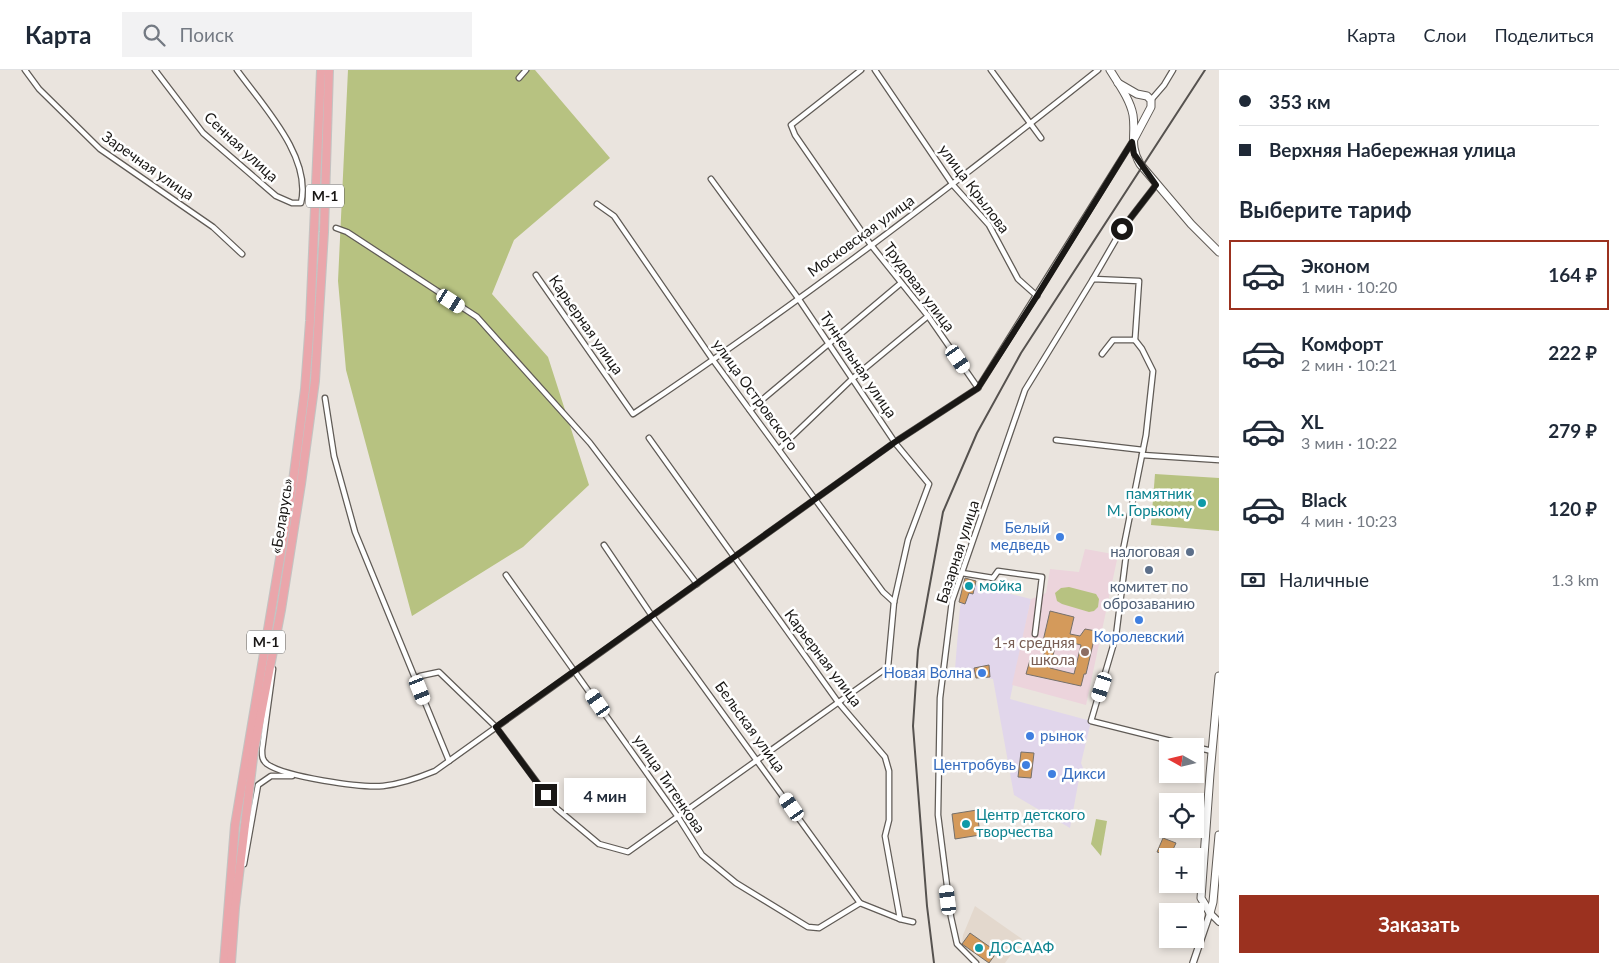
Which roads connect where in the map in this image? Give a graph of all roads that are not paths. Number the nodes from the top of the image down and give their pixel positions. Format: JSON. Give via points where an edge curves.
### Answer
{"nodes":[{"id":1,"x":26,"y":70,"type":"edge"},
{"id":2,"x":155,"y":70,"type":"edge"},
{"id":3,"x":237,"y":70,"type":"edge"},
{"id":4,"x":320,"y":70,"type":"edge"},
{"id":5,"x":329,"y":70,"type":"edge"},
{"id":6,"x":526,"y":70,"type":"edge"},
{"id":7,"x":861,"y":70,"type":"edge"},
{"id":8,"x":875,"y":70,"type":"edge"},
{"id":9,"x":991,"y":70,"type":"edge"},
{"id":10,"x":1098,"y":70,"type":"edge"},
{"id":11,"x":1110,"y":70,"type":"edge"},
{"id":12,"x":1173,"y":70,"type":"edge"},
{"id":13,"x":520,"y":78,"type":"dead end"},
{"id":14,"x":1117,"y":83,"type":"junction"},
{"id":15,"x":1137,"y":94,"type":"junction"},
{"id":16,"x":1151,"y":100,"type":"junction"},
{"id":17,"x":1129,"y":105,"type":"junction"},
{"id":18,"x":1133,"y":113,"type":"junction"},
{"id":19,"x":1148,"y":113,"type":"junction"},
{"id":20,"x":1030,"y":124,"type":"junction"},
{"id":21,"x":1042,"y":138,"type":"dead end"},
{"id":22,"x":1132,"y":142,"type":"junction"},
{"id":23,"x":711,"y":179,"type":"dead end"},
{"id":24,"x":953,"y":185,"type":"junction"},
{"id":25,"x":1156,"y":185,"type":"junction"},
{"id":26,"x":597,"y":204,"type":"dead end"},
{"id":27,"x":336,"y":228,"type":"dead end"},
{"id":28,"x":872,"y":245,"type":"junction"},
{"id":29,"x":1219,"y":252,"type":"edge"},
{"id":30,"x":242,"y":254,"type":"dead end"},
{"id":31,"x":536,"y":276,"type":"dead end"},
{"id":32,"x":1093,"y":278,"type":"junction"},
{"id":33,"x":902,"y":282,"type":"junction"},
{"id":34,"x":1037,"y":296,"type":"junction"},
{"id":35,"x":798,"y":298,"type":"junction"},
{"id":36,"x":928,"y":316,"type":"junction"},
{"id":37,"x":1135,"y":340,"type":"junction"},
{"id":38,"x":829,"y":344,"type":"junction"},
{"id":39,"x":1102,"y":354,"type":"dead end"},
{"id":40,"x":713,"y":360,"type":"junction"},
{"id":41,"x":852,"y":379,"type":"junction"},
{"id":42,"x":978,"y":388,"type":"junction"},
{"id":43,"x":324,"y":398,"type":"dead end"},
{"id":44,"x":750,"y":410,"type":"junction"},
{"id":45,"x":633,"y":414,"type":"joint"},
{"id":46,"x":649,"y":438,"type":"dead end"},
{"id":47,"x":1056,"y":440,"type":"dead end"},
{"id":48,"x":895,"y":442,"type":"junction"},
{"id":49,"x":778,"y":449,"type":"junction"},
{"id":50,"x":1142,"y":453,"type":"junction"},
{"id":51,"x":1219,"y":460,"type":"edge"},
{"id":52,"x":816,"y":500,"type":"junction"},
{"id":53,"x":604,"y":545,"type":"dead end"},
{"id":54,"x":734,"y":558,"type":"junction"},
{"id":55,"x":962,"y":573,"type":"junction"},
{"id":56,"x":506,"y":575,"type":"dead end"},
{"id":57,"x":697,"y":584,"type":"junction"},
{"id":58,"x":894,"y":602,"type":"junction"},
{"id":59,"x":280,"y":610,"type":"junction"},
{"id":60,"x":652,"y":616,"type":"junction"},
{"id":61,"x":1035,"y":634,"type":"dead end"},
{"id":62,"x":575,"y":671,"type":"junction"},
{"id":63,"x":420,"y":676,"type":"dead end"},
{"id":64,"x":1219,"y":676,"type":"edge"},
{"id":65,"x":838,"y":702,"type":"junction"},
{"id":66,"x":496,"y":727,"type":"junction"},
{"id":67,"x":1159,"y":738,"type":"edge"},
{"id":68,"x":1204,"y":749,"type":"edge"},
{"id":69,"x":1212,"y":751,"type":"junction"},
{"id":70,"x":758,"y":759,"type":"junction"},
{"id":71,"x":449,"y":761,"type":"junction"},
{"id":72,"x":303,"y":776,"type":"junction"},
{"id":73,"x":678,"y":816,"type":"junction"},
{"id":74,"x":1219,"y":835,"type":"edge"},
{"id":75,"x":860,"y":903,"type":"junction"},
{"id":76,"x":235,"y":908,"type":"junction"},
{"id":77,"x":1210,"y":914,"type":"junction"},
{"id":78,"x":900,"y":920,"type":"junction"},
{"id":79,"x":913,"y":922,"type":"dead end"},
{"id":80,"x":1219,"y":922,"type":"edge"},
{"id":81,"x":224,"y":963,"type":"edge"},
{"id":82,"x":231,"y":963,"type":"edge"},
{"id":83,"x":976,"y":963,"type":"edge"},
{"id":84,"x":1193,"y":963,"type":"edge"}],
"edges":[{"from":1,"to":30,"type":"street","name":"Заречная улица","via":[[40,90],[100,149],[214,227]]},
{"from":2,"to":3,"type":"street","name":"Сенная улица","via":[[203,133],[276,196],[292,203],[302,203],[301,172],[292,146]]},
{"from":4,"to":81,"type":"highway","name":"«Беларусь»","number":"М-1","via":[[305,390],[236,825]]},
{"from":5,"to":59,"type":"highway","name":"«Беларусь»","number":"М-1","via":[[315,381]]},
{"from":6,"to":13,"type":"street"},
{"from":7,"to":28,"type":"street","name":"Трудовая улица","via":[[791,125]]},
{"from":8,"to":24,"type":"street","name":"улица Крылова"},
{"from":9,"to":20,"type":"street"},
{"from":10,"to":20,"type":"street","name":"Московская улица"},
{"from":11,"to":14,"type":"main road"},
{"from":12,"to":16,"type":"street"},
{"from":14,"to":15,"type":"main road"},
{"from":14,"to":17,"type":"main road"},
{"from":15,"to":16,"type":"main road"},
{"from":15,"to":17,"type":"main road"},
{"from":16,"to":19,"type":"main road","via":[[1152,107]]},
{"from":17,"to":18,"type":"main road"},
{"from":18,"to":19,"type":"main road","via":[[1140,116]]},
{"from":18,"to":22,"type":"main road"},
{"from":19,"to":22,"type":"main road"},
{"from":20,"to":21,"type":"street"},
{"from":20,"to":24,"type":"street","name":"Московская улица"},
{"from":22,"to":25,"type":"main road","via":[[1134,154]]},
{"from":22,"to":34,"type":"street"},
{"from":23,"to":35,"type":"street","name":"Туннельная улица"},
{"from":24,"to":28,"type":"street","name":"Московская улица"},
{"from":24,"to":34,"type":"street","name":"улица Крылова","via":[[989,225],[1018,279]]},
{"from":25,"to":29,"type":"main road"},
{"from":25,"to":32,"type":"street","name":"Базарная улица","via":[[1122,229]]},
{"from":26,"to":40,"type":"street","name":"улица Островского","via":[[614,216]]},
{"from":27,"to":57,"type":"street","via":[[348,232],[477,318],[590,443]]},
{"from":28,"to":33,"type":"street","name":"Трудовая улица"},
{"from":28,"to":35,"type":"street","name":"Московская улица"},
{"from":31,"to":45,"type":"street","name":"Карьерная улица"},
{"from":32,"to":37,"type":"street","via":[[1139,281]]},
{"from":32,"to":55,"type":"street","name":"Базарная улица","via":[[1025,390]]},
{"from":33,"to":36,"type":"street","name":"Трудовая улица"},
{"from":33,"to":38,"type":"street"},
{"from":34,"to":42,"type":"street"},
{"from":35,"to":38,"type":"street","name":"Туннельная улица"},
{"from":35,"to":40,"type":"street","name":"Московская улица"},
{"from":36,"to":41,"type":"street"},
{"from":36,"to":42,"type":"street","name":"Трудовая улица"},
{"from":37,"to":39,"type":"street","via":[[1113,340]]},
{"from":37,"to":50,"type":"street","via":[[1153,371]]},
{"from":38,"to":41,"type":"street","name":"Туннельная улица"},
{"from":38,"to":44,"type":"street"},
{"from":40,"to":44,"type":"street","name":"улица Островского"},
{"from":40,"to":45,"type":"street","name":"Московская улица"},
{"from":41,"to":48,"type":"street","name":"Туннельная улица"},
{"from":41,"to":49,"type":"street"},
{"from":42,"to":48,"type":"street"},
{"from":43,"to":71,"type":"street","via":[[334,456],[356,532]]},
{"from":44,"to":49,"type":"street","name":"улица Островского"},
{"from":46,"to":54,"type":"street","name":"Карьерная улица"},
{"from":47,"to":50,"type":"street"},
{"from":48,"to":52,"type":"street"},
{"from":48,"to":58,"type":"street","name":"Туннельная улица","via":[[929,484],[908,540]]},
{"from":49,"to":52,"type":"street","name":"улица Островского"},
{"from":50,"to":51,"type":"street"},
{"from":50,"to":67,"type":"street","via":[[1123,550],[1126,556],[1116,636],[1091,721]]},
{"from":52,"to":54,"type":"street"},
{"from":52,"to":58,"type":"street","name":"улица Островского"},
{"from":53,"to":60,"type":"street","name":"Бельская улица"},
{"from":54,"to":57,"type":"street"},
{"from":54,"to":65,"type":"street","name":"Карьерная улица"},
{"from":55,"to":61,"type":"street","via":[[993,578],[998,571],[1042,577]]},
{"from":55,"to":83,"type":"street","name":"Базарная улица","via":[[952,601],[940,698],[938,815],[950,917],[957,944]]},
{"from":56,"to":62,"type":"street","name":"улица Титенкова"},
{"from":57,"to":60,"type":"street"},
{"from":58,"to":65,"type":"street","name":"Туннельная улица","via":[[888,666]]},
{"from":59,"to":72,"type":"street","via":[[262,755],[271,767]]},
{"from":59,"to":76,"type":"highway","name":"«Беларусь»","number":"М-1","via":[[254,750]]},
{"from":60,"to":62,"type":"street"},
{"from":60,"to":70,"type":"street","name":"Бельская улица"},
{"from":62,"to":66,"type":"street"},
{"from":62,"to":73,"type":"street","name":"улица Титенкова"},
{"from":63,"to":66,"type":"street","via":[[439,672]]},
{"from":64,"to":69,"type":"main road"},
{"from":65,"to":70,"type":"street"},
{"from":65,"to":78,"type":"street","name":"Карьерная улица","via":[[885,758],[889,771],[889,820],[885,836]]},
{"from":66,"to":71,"type":"street"},
{"from":66,"to":73,"type":"street","via":[[556,808],[599,844],[628,852]]},
{"from":68,"to":69,"type":"street"},
{"from":69,"to":77,"type":"main road","via":[[1201,898]]},
{"from":70,"to":73,"type":"street"},
{"from":70,"to":75,"type":"street","name":"Бельская улица"},
{"from":71,"to":72,"type":"street","via":[[418,778],[381,786]]},
{"from":72,"to":76,"type":"street","via":[[271,776],[258,785]]},
{"from":73,"to":75,"type":"street","name":"улица Титенкова","via":[[702,855],[736,882],[808,927],[819,928]]},
{"from":74,"to":77,"type":"main road"},
{"from":75,"to":78,"type":"street"},
{"from":76,"to":82,"type":"highway","name":"«Беларусь»","number":"М-1"},
{"from":77,"to":80,"type":"street"},
{"from":77,"to":84,"type":"street"},
{"from":78,"to":79,"type":"street"}]}
